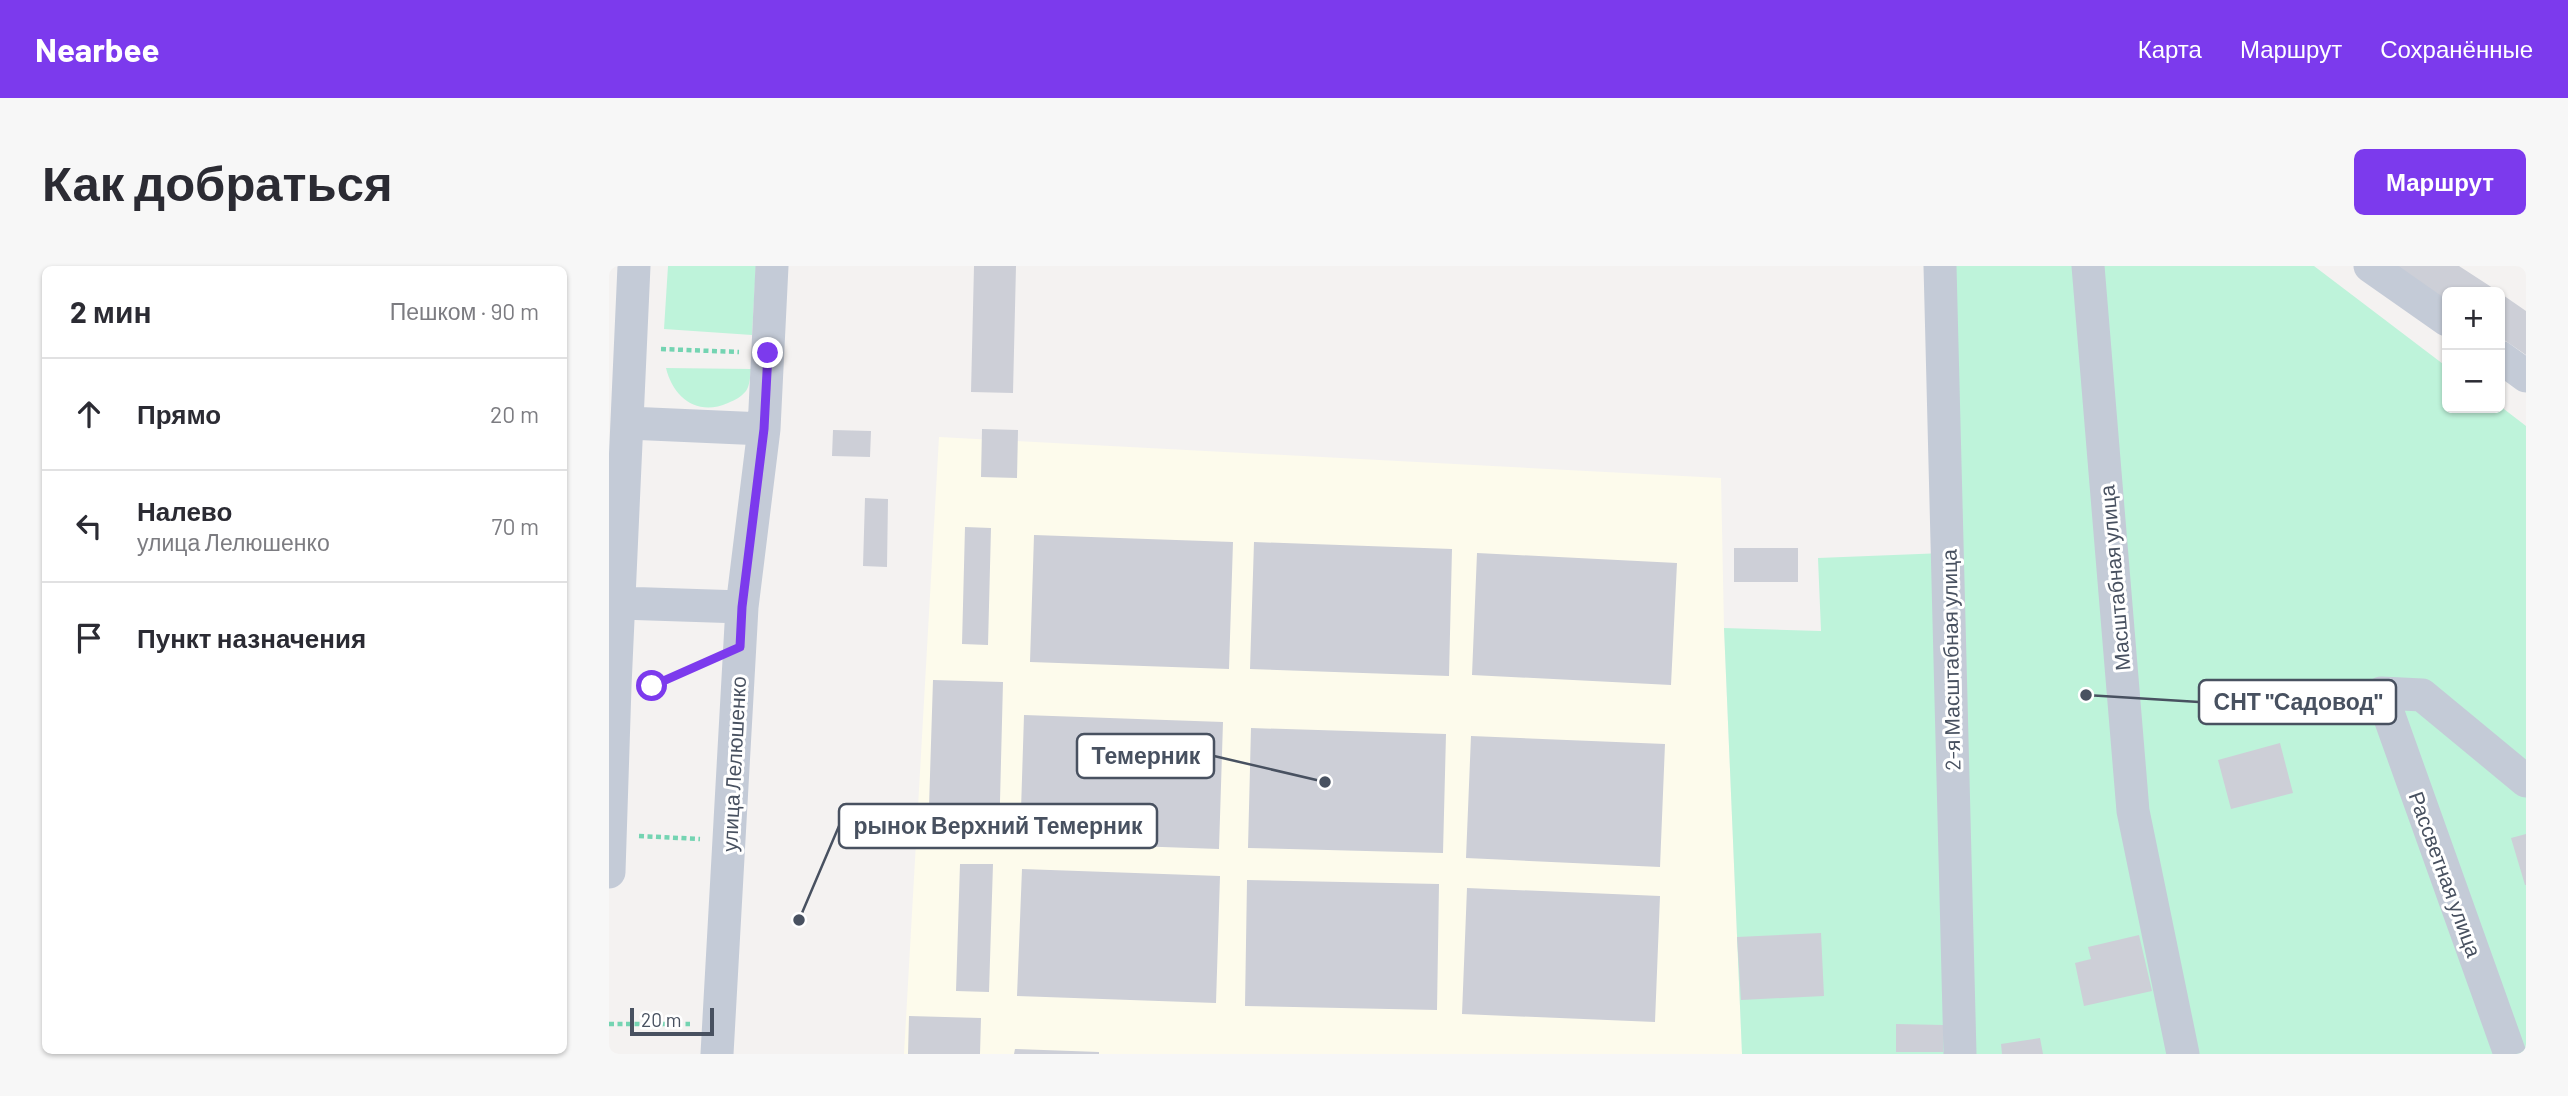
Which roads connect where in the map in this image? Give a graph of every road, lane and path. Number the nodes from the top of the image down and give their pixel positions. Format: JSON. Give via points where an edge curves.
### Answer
{"nodes":[{"id":1,"x":634,"y":266,"type":"edge"},
{"id":2,"x":772,"y":266,"type":"edge"},
{"id":3,"x":1940,"y":266,"type":"edge"},
{"id":4,"x":2088,"y":266,"type":"edge"},
{"id":5,"x":2370,"y":266,"type":"edge"},
{"id":6,"x":2442,"y":316,"type":"edge"},
{"id":7,"x":631,"y":348,"type":"junction"},
{"id":8,"x":768,"y":353,"type":"junction"},
{"id":9,"x":2505,"y":361,"type":"edge"},
{"id":10,"x":2526,"y":376,"type":"edge"},
{"id":11,"x":628,"y":423,"type":"junction"},
{"id":12,"x":764,"y":429,"type":"junction"},
{"id":13,"x":620,"y":603,"type":"junction"},
{"id":14,"x":742,"y":607,"type":"junction"},
{"id":15,"x":740,"y":647,"type":"junction"},
{"id":16,"x":615,"y":686,"type":"junction"},
{"id":17,"x":2526,"y":781,"type":"edge"},
{"id":18,"x":610,"y":835,"type":"edge"},
{"id":19,"x":729,"y":841,"type":"junction"},
{"id":20,"x":609,"y":872,"type":"edge"},
{"id":21,"x":609,"y":1024,"type":"edge"},
{"id":22,"x":718,"y":1039,"type":"edge"},
{"id":23,"x":1959,"y":1054,"type":"edge"},
{"id":24,"x":2183,"y":1054,"type":"edge"},
{"id":25,"x":2511,"y":1054,"type":"edge"}],
"edges":[{"from":1,"to":7,"type":"street"},
{"from":2,"to":8,"type":"street","name":"улица Лелюшенко"},
{"from":3,"to":23,"type":"street","name":"2-я Масштабная улица"},
{"from":4,"to":24,"type":"street","name":"Масштабная улица","via":[[2133,811]]},
{"from":5,"to":6,"type":"street"},
{"from":7,"to":8,"type":"path"},
{"from":7,"to":11,"type":"street"},
{"from":8,"to":12,"type":"street","name":"улица Лелюшенко"},
{"from":9,"to":10,"type":"street"},
{"from":11,"to":12,"type":"street"},
{"from":11,"to":13,"type":"street"},
{"from":12,"to":14,"type":"street","name":"улица Лелюшенко"},
{"from":13,"to":14,"type":"street"},
{"from":13,"to":16,"type":"street"},
{"from":14,"to":15,"type":"street","name":"улица Лелюшенко"},
{"from":15,"to":16,"type":"path","via":[[652,686]]},
{"from":15,"to":19,"type":"street","name":"улица Лелюшенко"},
{"from":16,"to":18,"type":"street"},
{"from":17,"to":25,"type":"street","name":"Рассветная улица","via":[[2422,695],[2381,693]]},
{"from":18,"to":19,"type":"path"},
{"from":18,"to":20,"type":"street"},
{"from":19,"to":22,"type":"street","name":"улица Лелюшенко"},
{"from":21,"to":22,"type":"path"}]}
